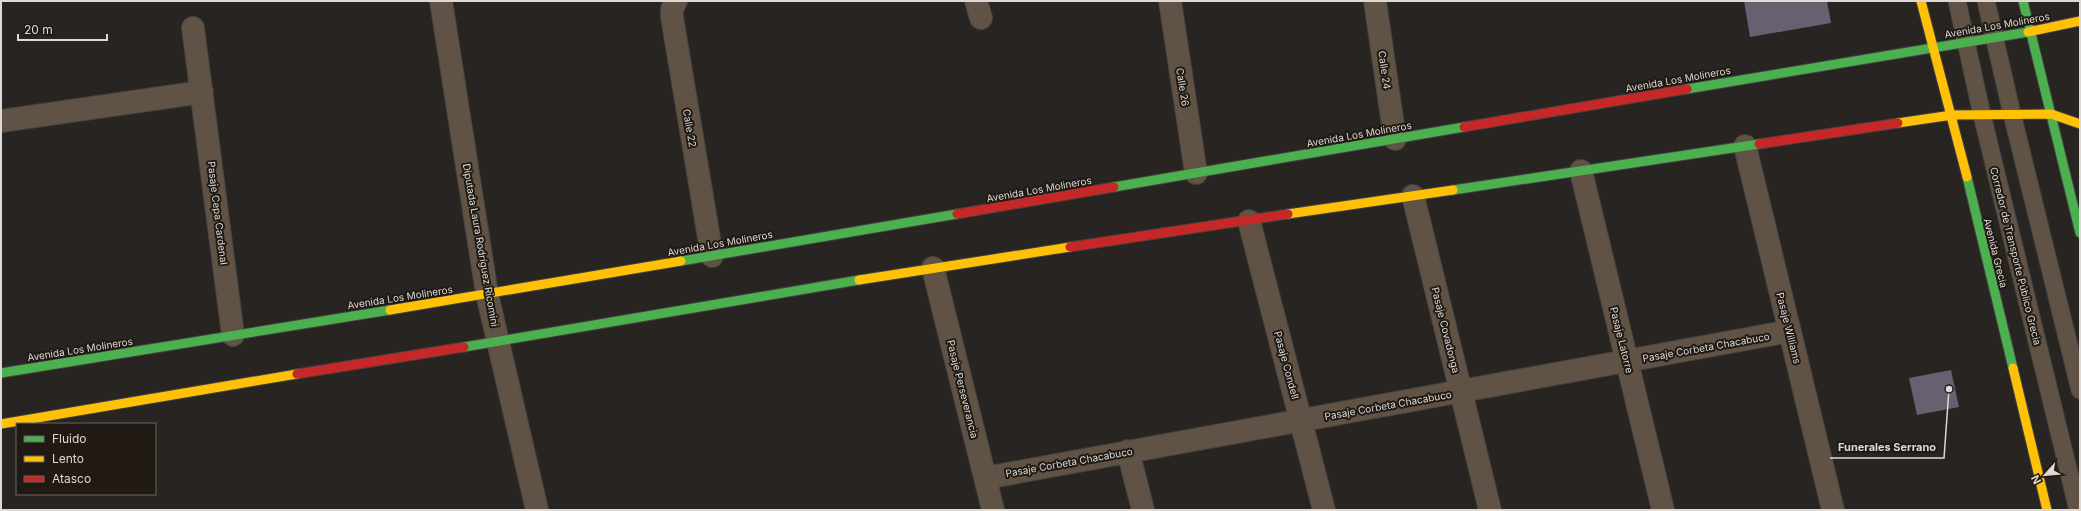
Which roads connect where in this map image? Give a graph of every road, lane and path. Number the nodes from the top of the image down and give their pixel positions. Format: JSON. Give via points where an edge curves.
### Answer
{"nodes":[{"id":1,"x":441,"y":1,"type":"edge"},
{"id":2,"x":676,"y":1,"type":"edge"},
{"id":3,"x":1170,"y":1,"type":"edge"},
{"id":4,"x":1375,"y":1,"type":"edge"},
{"id":5,"x":1921,"y":1,"type":"edge"},
{"id":6,"x":1957,"y":1,"type":"edge"},
{"id":7,"x":1986,"y":1,"type":"edge"},
{"id":8,"x":2023,"y":1,"type":"edge"},
{"id":9,"x":2080,"y":21,"type":"edge"},
{"id":10,"x":194,"y":28,"type":"dead end"},
{"id":11,"x":2030,"y":32,"type":"junction"},
{"id":12,"x":1995,"y":37,"type":"junction"},
{"id":13,"x":1967,"y":42,"type":"junction"},
{"id":14,"x":1933,"y":47,"type":"junction"},
{"id":15,"x":202,"y":92,"type":"junction"},
{"id":16,"x":2012,"y":114,"type":"junction"},
{"id":17,"x":2051,"y":114,"type":"junction"},
{"id":18,"x":1952,"y":115,"type":"junction"},
{"id":19,"x":1982,"y":115,"type":"junction"},
{"id":20,"x":1,"y":120,"type":"edge"},
{"id":21,"x":2080,"y":124,"type":"edge"},
{"id":22,"x":1395,"y":139,"type":"junction"},
{"id":23,"x":1745,"y":146,"type":"junction"},
{"id":24,"x":1581,"y":171,"type":"junction"},
{"id":25,"x":1196,"y":173,"type":"junction"},
{"id":26,"x":1413,"y":196,"type":"junction"},
{"id":27,"x":1249,"y":221,"type":"junction"},
{"id":28,"x":2080,"y":233,"type":"edge"},
{"id":29,"x":712,"y":256,"type":"junction"},
{"id":30,"x":933,"y":268,"type":"junction"},
{"id":31,"x":487,"y":294,"type":"junction"},
{"id":32,"x":1790,"y":331,"type":"junction"},
{"id":33,"x":233,"y":335,"type":"junction"},
{"id":34,"x":498,"y":341,"type":"junction"},
{"id":35,"x":1627,"y":361,"type":"junction"},
{"id":36,"x":1,"y":373,"type":"edge"},
{"id":37,"x":2080,"y":390,"type":"edge"},
{"id":38,"x":1461,"y":392,"type":"junction"},
{"id":39,"x":1301,"y":420,"type":"junction"},
{"id":40,"x":1,"y":424,"type":"edge"},
{"id":41,"x":1128,"y":451,"type":"junction"},
{"id":42,"x":985,"y":478,"type":"junction"},
{"id":43,"x":537,"y":510,"type":"edge"},
{"id":44,"x":993,"y":510,"type":"edge"},
{"id":45,"x":1143,"y":510,"type":"edge"},
{"id":46,"x":1324,"y":510,"type":"edge"},
{"id":47,"x":1490,"y":510,"type":"edge"},
{"id":48,"x":1663,"y":510,"type":"edge"},
{"id":49,"x":1833,"y":510,"type":"edge"},
{"id":50,"x":2047,"y":510,"type":"edge"},
{"id":51,"x":2078,"y":510,"type":"edge"}],
"edges":[{"from":1,"to":31,"type":"street","name":"Diputada Laura Rodríguez Ricomini"},
{"from":2,"to":29,"type":"street","name":"Calle 22","via":[[672,8],[672,17]]},
{"from":3,"to":25,"type":"street","name":"Calle 26"},
{"from":4,"to":22,"type":"street","name":"Calle 24"},
{"from":5,"to":14,"type":"street","name":"Avenida Grecia"},
{"from":6,"to":13,"type":"lane","name":"Corredor de Transporte Público Grecia"},
{"from":7,"to":12,"type":"lane"},
{"from":8,"to":11,"type":"street"},
{"from":9,"to":11,"type":"street","name":"Avenida Los Molineros"},
{"from":10,"to":15,"type":"street","name":"Pasaje Cepa Cardenal"},
{"from":11,"to":12,"type":"street","name":"Avenida Los Molineros"},
{"from":11,"to":17,"type":"street"},
{"from":12,"to":13,"type":"street","name":"Avenida Los Molineros"},
{"from":12,"to":16,"type":"lane"},
{"from":13,"to":14,"type":"street","name":"Avenida Los Molineros"},
{"from":13,"to":19,"type":"lane","name":"Corredor de Transporte Público Grecia"},
{"from":14,"to":18,"type":"street","name":"Avenida Grecia"},
{"from":14,"to":22,"type":"street","name":"Avenida Los Molineros"},
{"from":15,"to":20,"type":"street"},
{"from":15,"to":33,"type":"street","name":"Pasaje Cepa Cardenal"},
{"from":16,"to":17,"type":"street"},
{"from":16,"to":19,"type":"street"},
{"from":16,"to":37,"type":"lane"},
{"from":17,"to":21,"type":"street"},
{"from":17,"to":28,"type":"street"},
{"from":18,"to":19,"type":"street"},
{"from":18,"to":23,"type":"street"},
{"from":18,"to":50,"type":"street","name":"Avenida Grecia"},
{"from":19,"to":51,"type":"lane","name":"Corredor de Transporte Público Grecia"},
{"from":22,"to":25,"type":"street","name":"Avenida Los Molineros"},
{"from":23,"to":24,"type":"street"},
{"from":23,"to":32,"type":"street","name":"Pasaje Williams"},
{"from":24,"to":26,"type":"street"},
{"from":24,"to":35,"type":"street","name":"Pasaje Latorre"},
{"from":25,"to":29,"type":"street","name":"Avenida Los Molineros"},
{"from":26,"to":27,"type":"street"},
{"from":26,"to":38,"type":"street","name":"Pasaje Covadonga"},
{"from":27,"to":30,"type":"street"},
{"from":27,"to":39,"type":"street","name":"Pasaje Condell"},
{"from":29,"to":31,"type":"street","name":"Avenida Los Molineros"},
{"from":30,"to":34,"type":"street"},
{"from":30,"to":42,"type":"street","name":"Pasaje Perseverancia"},
{"from":31,"to":33,"type":"street","name":"Avenida Los Molineros"},
{"from":31,"to":34,"type":"street","name":"Diputada Laura Rodríguez Ricomini"},
{"from":32,"to":35,"type":"street","name":"Pasaje Corbeta Chacabuco"},
{"from":32,"to":49,"type":"street","name":"Pasaje Williams"},
{"from":33,"to":36,"type":"street","name":"Avenida Los Molineros"},
{"from":34,"to":40,"type":"street"},
{"from":34,"to":43,"type":"street","name":"Diputada Laura Rodríguez Ricomini"},
{"from":35,"to":38,"type":"street","name":"Pasaje Corbeta Chacabuco"},
{"from":35,"to":48,"type":"street","name":"Pasaje Latorre"},
{"from":38,"to":39,"type":"street","name":"Pasaje Corbeta Chacabuco"},
{"from":38,"to":47,"type":"street","name":"Pasaje Covadonga"},
{"from":39,"to":41,"type":"street","name":"Pasaje Corbeta Chacabuco"},
{"from":39,"to":46,"type":"street","name":"Pasaje Condell"},
{"from":41,"to":42,"type":"street","name":"Pasaje Corbeta Chacabuco"},
{"from":41,"to":45,"type":"street"},
{"from":42,"to":44,"type":"street","name":"Pasaje Perseverancia"}]}
